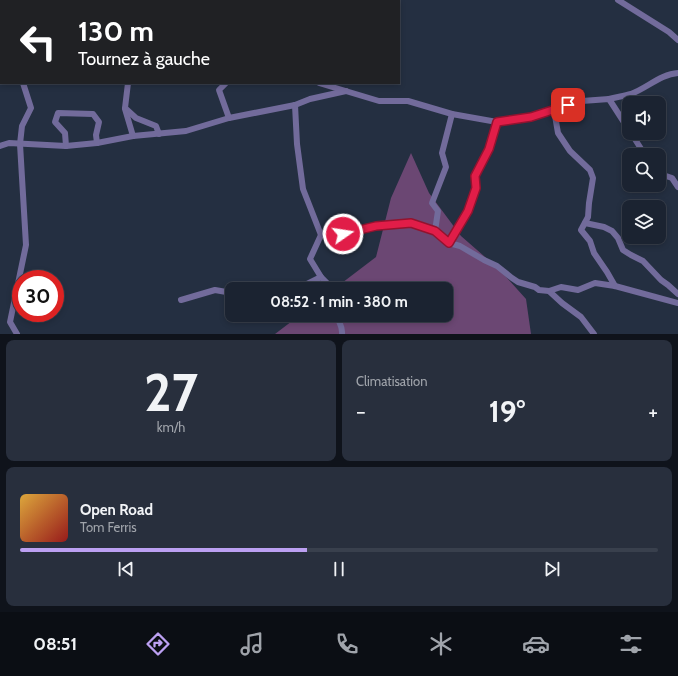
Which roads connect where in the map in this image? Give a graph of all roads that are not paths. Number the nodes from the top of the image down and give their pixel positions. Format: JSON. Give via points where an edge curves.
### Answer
{"nodes":[{"id":1,"x":618,"y":0,"type":"edge"},
{"id":2,"x":678,"y":40,"type":"edge"},
{"id":3,"x":678,"y":73,"type":"edge"},
{"id":4,"x":23,"y":84,"type":"edge"},
{"id":5,"x":128,"y":84,"type":"edge"},
{"id":6,"x":225,"y":84,"type":"edge"},
{"id":7,"x":322,"y":84,"type":"edge"},
{"id":8,"x":346,"y":91,"type":"junction"},
{"id":9,"x":610,"y":99,"type":"junction"},
{"id":10,"x":294,"y":105,"type":"junction"},
{"id":11,"x":125,"y":108,"type":"junction"},
{"id":12,"x":554,"y":110,"type":"junction"},
{"id":13,"x":452,"y":114,"type":"junction"},
{"id":14,"x":229,"y":118,"type":"junction"},
{"id":15,"x":622,"y":119,"type":"edge"},
{"id":16,"x":497,"y":122,"type":"junction"},
{"id":17,"x":159,"y":134,"type":"junction"},
{"id":18,"x":133,"y":136,"type":"junction"},
{"id":19,"x":97,"y":143,"type":"junction"},
{"id":20,"x":20,"y":144,"type":"junction"},
{"id":21,"x":0,"y":146,"type":"edge"},
{"id":22,"x":66,"y":146,"type":"junction"},
{"id":23,"x":666,"y":176,"type":"edge"},
{"id":24,"x":678,"y":187,"type":"edge"},
{"id":25,"x":585,"y":223,"type":"junction"},
{"id":26,"x":435,"y":231,"type":"junction"},
{"id":27,"x":321,"y":235,"type":"junction"},
{"id":28,"x":449,"y":243,"type":"junction"},
{"id":29,"x":321,"y":278,"type":"junction"},
{"id":30,"x":312,"y":282,"type":"edge"},
{"id":31,"x":326,"y":282,"type":"edge"},
{"id":32,"x":615,"y":286,"type":"junction"},
{"id":33,"x":550,"y":291,"type":"junction"},
{"id":34,"x":225,"y":292,"type":"edge"},
{"id":35,"x":678,"y":294,"type":"edge"},
{"id":36,"x":181,"y":300,"type":"dead end"},
{"id":37,"x":678,"y":303,"type":"edge"},
{"id":38,"x":339,"y":322,"type":"edge"},
{"id":39,"x":17,"y":334,"type":"edge"},
{"id":40,"x":342,"y":334,"type":"edge"},
{"id":41,"x":594,"y":334,"type":"edge"}],
"edges":[{"from":1,"to":2,"type":"street"},
{"from":3,"to":9,"type":"street","via":[[661,77],[631,94]]},
{"from":4,"to":20,"type":"street","via":[[31,108],[22,126]]},
{"from":5,"to":11,"type":"street"},
{"from":6,"to":14,"type":"street","via":[[219,90]]},
{"from":7,"to":8,"type":"street"},
{"from":8,"to":10,"type":"street","via":[[310,98]]},
{"from":8,"to":13,"type":"street","via":[[379,101],[408,101]]},
{"from":9,"to":12,"type":"street","via":[[582,101]]},
{"from":9,"to":15,"type":"street"},
{"from":10,"to":14,"type":"street"},
{"from":10,"to":27,"type":"street","via":[[303,189]]},
{"from":11,"to":17,"type":"street","via":[[136,118],[156,126]]},
{"from":11,"to":18,"type":"street"},
{"from":12,"to":16,"type":"street","via":[[531,117]]},
{"from":12,"to":25,"type":"street","via":[[558,133],[570,151],[590,170],[593,178]]},
{"from":13,"to":16,"type":"street"},
{"from":13,"to":26,"type":"street","via":[[442,153],[446,167],[432,203],[438,211]]},
{"from":14,"to":17,"type":"street","via":[[186,131]]},
{"from":16,"to":28,"type":"street","via":[[489,149],[475,176],[476,188],[468,211]]},
{"from":17,"to":18,"type":"street"},
{"from":18,"to":19,"type":"street"},
{"from":19,"to":22,"type":"street"},
{"from":19,"to":22,"type":"street","via":[[99,122],[92,114],[58,113],[55,122],[66,133]]},
{"from":20,"to":21,"type":"street","via":[[9,143]]},
{"from":20,"to":22,"type":"street"},
{"from":20,"to":39,"type":"street","via":[[26,245],[10,322]]},
{"from":23,"to":24,"type":"street","via":[[672,178]]},
{"from":25,"to":32,"type":"street","via":[[581,230]]},
{"from":25,"to":35,"type":"street","via":[[604,227],[612,232],[623,250],[643,261]]},
{"from":26,"to":27,"type":"street","via":[[411,223]]},
{"from":26,"to":28,"type":"street"},
{"from":27,"to":29,"type":"street","via":[[310,259]]},
{"from":28,"to":33,"type":"street","via":[[460,246],[496,266],[518,282],[539,290]]},
{"from":29,"to":30,"type":"street"},
{"from":29,"to":31,"type":"street"},
{"from":32,"to":33,"type":"street","via":[[595,283],[578,290],[561,287]]},
{"from":32,"to":37,"type":"street"},
{"from":33,"to":41,"type":"street","via":[[581,317]]},
{"from":34,"to":36,"type":"street","via":[[215,290]]},
{"from":38,"to":40,"type":"street","via":[[343,328]]}]}
